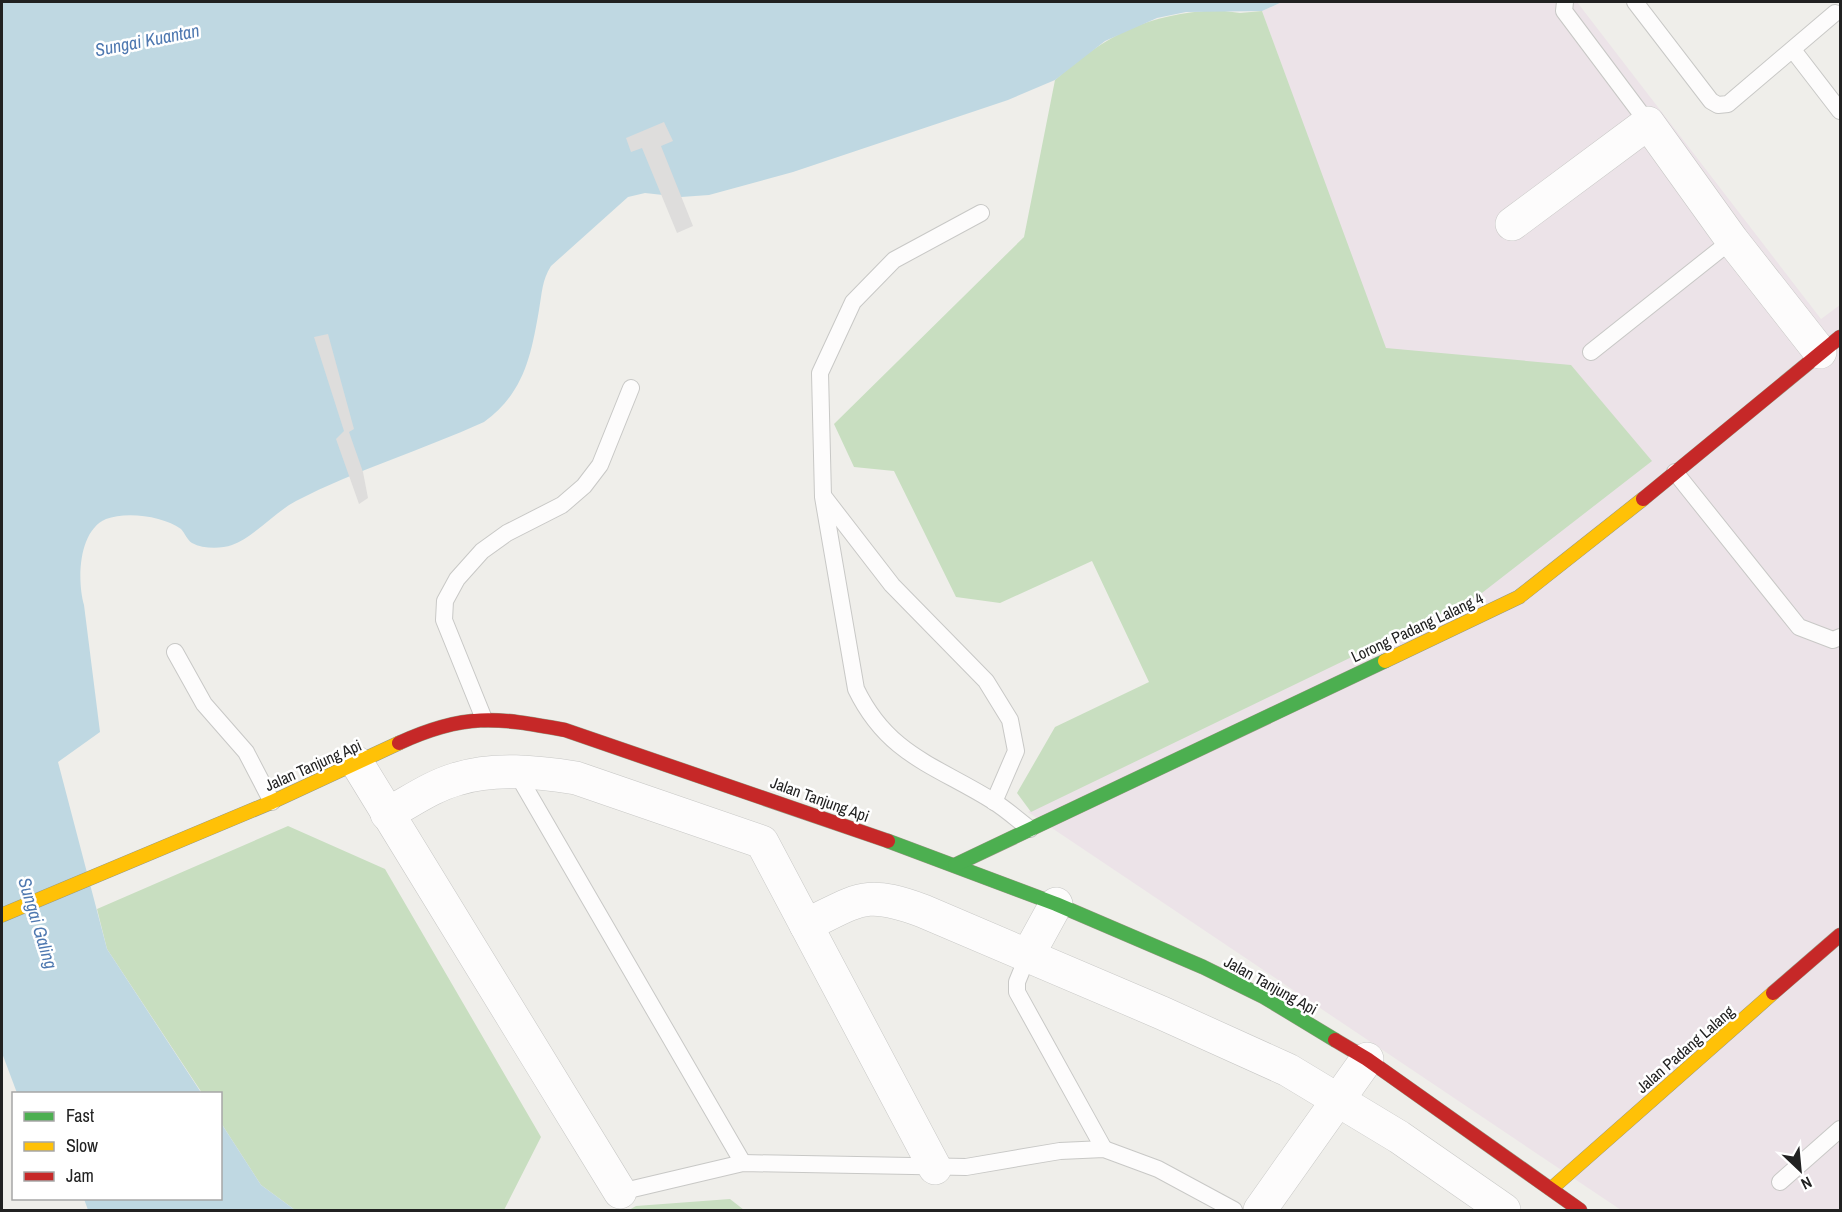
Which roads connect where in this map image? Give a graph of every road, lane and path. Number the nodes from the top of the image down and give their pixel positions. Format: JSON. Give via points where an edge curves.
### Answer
{"nodes":[{"id":1,"x":1565,"y":2,"type":"edge"},
{"id":2,"x":1635,"y":2,"type":"edge"},
{"id":3,"x":1835,"y":14,"type":"dead end"},
{"id":4,"x":1793,"y":50,"type":"junction"},
{"id":5,"x":1840,"y":111,"type":"edge"},
{"id":6,"x":1648,"y":123,"type":"junction"},
{"id":7,"x":981,"y":213,"type":"dead end"},
{"id":8,"x":1512,"y":224,"type":"dead end"},
{"id":9,"x":1732,"y":240,"type":"junction"},
{"id":10,"x":1830,"y":345,"type":"edge"},
{"id":11,"x":1591,"y":352,"type":"dead end"},
{"id":12,"x":631,"y":388,"type":"dead end"},
{"id":13,"x":1675,"y":472,"type":"junction"},
{"id":14,"x":823,"y":497,"type":"junction"},
{"id":15,"x":1840,"y":637,"type":"edge"},
{"id":16,"x":175,"y":652,"type":"dead end"},
{"id":17,"x":484,"y":719,"type":"junction"},
{"id":18,"x":357,"y":763,"type":"junction"},
{"id":19,"x":516,"y":772,"type":"junction"},
{"id":20,"x":272,"y":802,"type":"junction"},
{"id":21,"x":994,"y":802,"type":"junction"},
{"id":22,"x":387,"y":814,"type":"junction"},
{"id":23,"x":1030,"y":829,"type":"junction"},
{"id":24,"x":955,"y":865,"type":"junction"},
{"id":25,"x":1056,"y":904,"type":"junction"},
{"id":26,"x":2,"y":915,"type":"edge"},
{"id":27,"x":806,"y":925,"type":"junction"},
{"id":28,"x":1838,"y":943,"type":"edge"},
{"id":29,"x":1028,"y":955,"type":"junction"},
{"id":30,"x":1367,"y":1059,"type":"junction"},
{"id":31,"x":1340,"y":1099,"type":"junction"},
{"id":32,"x":1840,"y":1129,"type":"edge"},
{"id":33,"x":1104,"y":1149,"type":"junction"},
{"id":34,"x":743,"y":1163,"type":"junction"},
{"id":35,"x":935,"y":1168,"type":"junction"},
{"id":36,"x":1780,"y":1182,"type":"dead end"},
{"id":37,"x":1551,"y":1189,"type":"junction"},
{"id":38,"x":620,"y":1192,"type":"joint"},
{"id":39,"x":1234,"y":1210,"type":"edge"},
{"id":40,"x":1260,"y":1210,"type":"edge"},
{"id":41,"x":1503,"y":1210,"type":"edge"},
{"id":42,"x":1580,"y":1210,"type":"edge"}],
"edges":[{"from":1,"to":6,"type":"lane","via":[[1564,11]]},
{"from":2,"to":4,"type":"lane","via":[[1718,105],[1728,104]]},
{"from":3,"to":4,"type":"lane"},
{"from":4,"to":5,"type":"lane"},
{"from":6,"to":8,"type":"street"},
{"from":6,"to":9,"type":"street"},
{"from":7,"to":14,"type":"lane","via":[[894,260],[853,302],[820,373]]},
{"from":9,"to":10,"type":"street"},
{"from":9,"to":11,"type":"lane"},
{"from":10,"to":13,"type":"street","name":"Lorong Padang Lalang 4"},
{"from":12,"to":17,"type":"lane","via":[[600,465],[584,486],[562,505],[482,550],[444,601],[444,620]]},
{"from":13,"to":15,"type":"lane","via":[[1799,627],[1833,640]]},
{"from":13,"to":23,"type":"street","name":"Lorong Padang Lalang 4","via":[[1519,597]]},
{"from":14,"to":21,"type":"lane","via":[[856,689],[868,715],[916,758]]},
{"from":14,"to":21,"type":"lane","via":[[892,585],[986,681],[1010,720],[1016,751]]},
{"from":16,"to":20,"type":"lane","via":[[204,704],[246,752]]},
{"from":17,"to":18,"type":"street","name":"Jalan Tanjung Api","via":[[451,722]]},
{"from":17,"to":24,"type":"street","name":"Jalan Tanjung Api","via":[[565,730]]},
{"from":18,"to":20,"type":"street","name":"Jalan Tanjung Api"},
{"from":18,"to":22,"type":"street"},
{"from":19,"to":22,"type":"street","via":[[459,778]]},
{"from":19,"to":27,"type":"street","via":[[576,778],[762,842]]},
{"from":19,"to":34,"type":"lane"},
{"from":20,"to":26,"type":"street","name":"Jalan Tanjung Api"},
{"from":21,"to":23,"type":"lane"},
{"from":22,"to":38,"type":"street"},
{"from":23,"to":24,"type":"street","name":"Lorong Padang Lalang 4"},
{"from":24,"to":25,"type":"street","name":"Jalan Tanjung Api"},
{"from":25,"to":29,"type":"street"},
{"from":25,"to":30,"type":"street","name":"Jalan Tanjung Api","via":[[1224,977]]},
{"from":27,"to":29,"type":"street","via":[[856,901],[890,898]]},
{"from":27,"to":35,"type":"street"},
{"from":28,"to":37,"type":"street","name":"Jalan Padang Lalang"},
{"from":29,"to":31,"type":"street","via":[[1288,1070]]},
{"from":29,"to":33,"type":"lane","via":[[1017,992]]},
{"from":30,"to":31,"type":"street"},
{"from":30,"to":37,"type":"street","name":"Jalan Tanjung Api"},
{"from":31,"to":40,"type":"street"},
{"from":31,"to":41,"type":"street"},
{"from":32,"to":36,"type":"lane"},
{"from":33,"to":35,"type":"lane"},
{"from":33,"to":39,"type":"lane","via":[[1158,1169]]},
{"from":34,"to":35,"type":"lane"},
{"from":34,"to":38,"type":"lane"},
{"from":37,"to":42,"type":"street","name":"Jalan Tanjung Api"}]}
